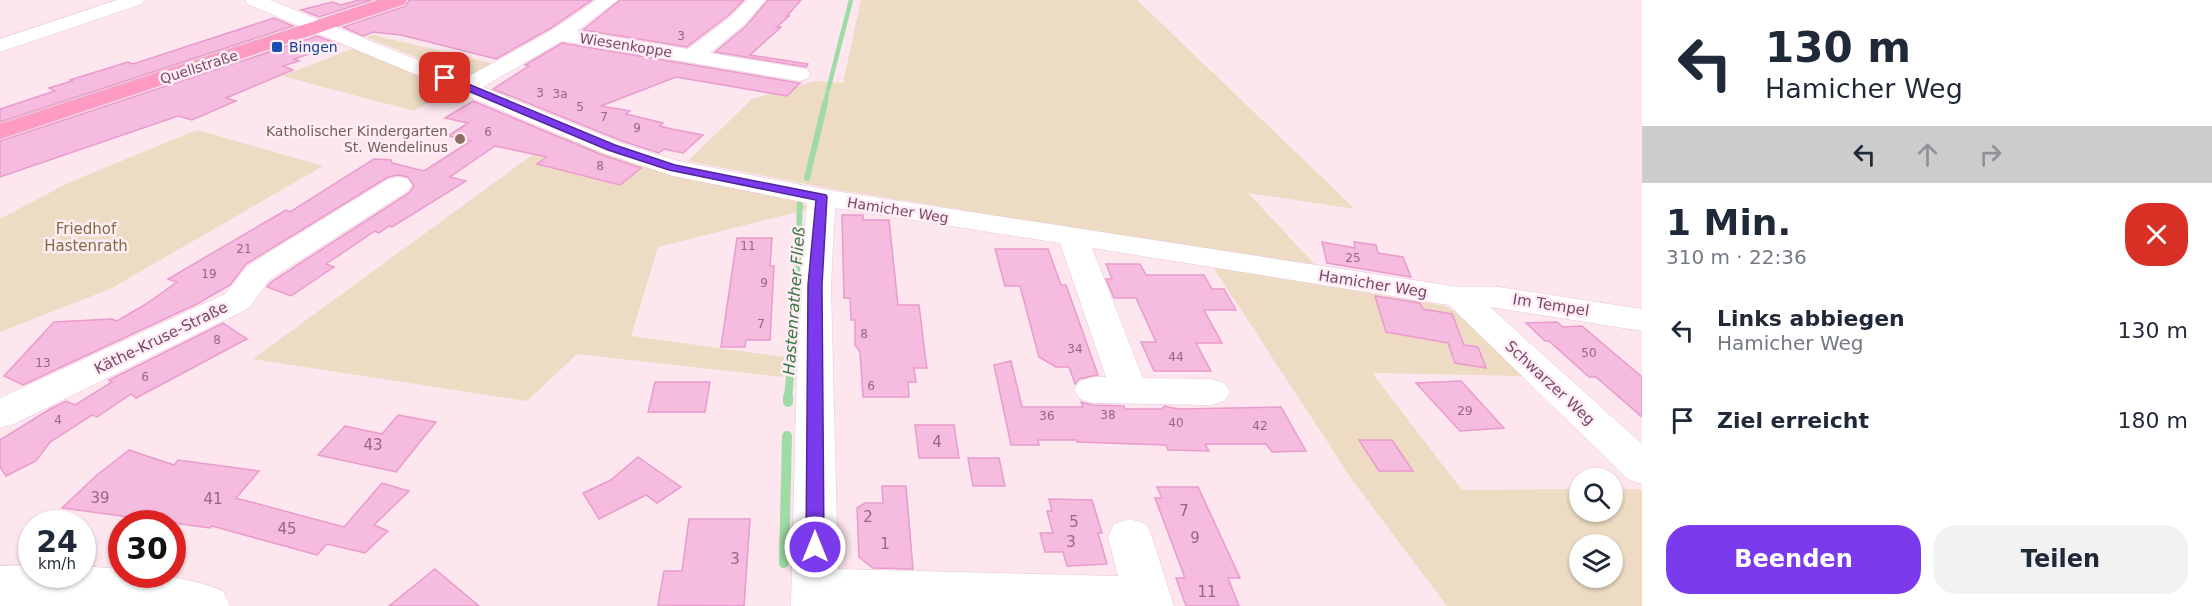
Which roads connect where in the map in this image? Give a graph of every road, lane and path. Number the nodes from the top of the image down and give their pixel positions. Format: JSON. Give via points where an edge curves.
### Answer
{"nodes":[{"id":1,"x":135,"y":0,"type":"edge"},
{"id":2,"x":254,"y":0,"type":"edge"},
{"id":3,"x":398,"y":0,"type":"edge"},
{"id":4,"x":609,"y":0,"type":"edge"},
{"id":5,"x":757,"y":0,"type":"edge"},
{"id":6,"x":321,"y":26,"type":"junction"},
{"id":7,"x":559,"y":34,"type":"junction"},
{"id":8,"x":0,"y":46,"type":"edge"},
{"id":9,"x":693,"y":56,"type":"junction"},
{"id":10,"x":799,"y":74,"type":"dead end"},
{"id":11,"x":466,"y":87,"type":"junction"},
{"id":12,"x":0,"y":132,"type":"edge"},
{"id":13,"x":398,"y":185,"type":"dead end"},
{"id":14,"x":822,"y":197,"type":"junction"},
{"id":15,"x":1073,"y":238,"type":"junction"},
{"id":16,"x":1459,"y":297,"type":"junction"},
{"id":17,"x":1642,"y":320,"type":"edge"},
{"id":18,"x":1093,"y":390,"type":"dead end"},
{"id":19,"x":1129,"y":390,"type":"junction"},
{"id":20,"x":1211,"y":392,"type":"dead end"},
{"id":21,"x":0,"y":414,"type":"edge"},
{"id":22,"x":1642,"y":468,"type":"edge"},
{"id":23,"x":1130,"y":537,"type":"dead end"},
{"id":24,"x":0,"y":586,"type":"edge"},
{"id":25,"x":815,"y":598,"type":"edge"},
{"id":26,"x":1148,"y":602,"type":"edge"},
{"id":27,"x":206,"y":606,"type":"edge"}],
"edges":[{"from":1,"to":8,"type":"street"},
{"from":2,"to":6,"type":"street","name":"Hamicher Weg"},
{"from":3,"to":6,"type":"main road","name":"Quellstraße"},
{"from":4,"to":7,"type":"street"},
{"from":5,"to":9,"type":"street","name":"Wiesenkoppe"},
{"from":6,"to":11,"type":"street","name":"Hamicher Weg"},
{"from":6,"to":12,"type":"main road","name":"Quellstraße"},
{"from":7,"to":9,"type":"street","name":"Wiesenkoppe"},
{"from":7,"to":11,"type":"street"},
{"from":9,"to":10,"type":"street","name":"Wiesenkoppe"},
{"from":11,"to":14,"type":"street","name":"Hamicher Weg","via":[[612,148],[673,168]]},
{"from":13,"to":21,"type":"street","name":"Käthe-Kruse-Straße","via":[[258,273],[237,301]]},
{"from":14,"to":15,"type":"street","name":"Hamicher Weg"},
{"from":14,"to":25,"type":"street","via":[[815,285]]},
{"from":15,"to":16,"type":"street","name":"Hamicher Weg"},
{"from":15,"to":19,"type":"street"},
{"from":16,"to":17,"type":"street","name":"Im Tempel","via":[[1499,297]]},
{"from":16,"to":22,"type":"street","name":"Schwarzer Weg"},
{"from":18,"to":19,"type":"street"},
{"from":19,"to":20,"type":"street"},
{"from":23,"to":26,"type":"street"},
{"from":24,"to":27,"type":"street","via":[[65,584],[147,593]]},
{"from":25,"to":26,"type":"street"}]}
